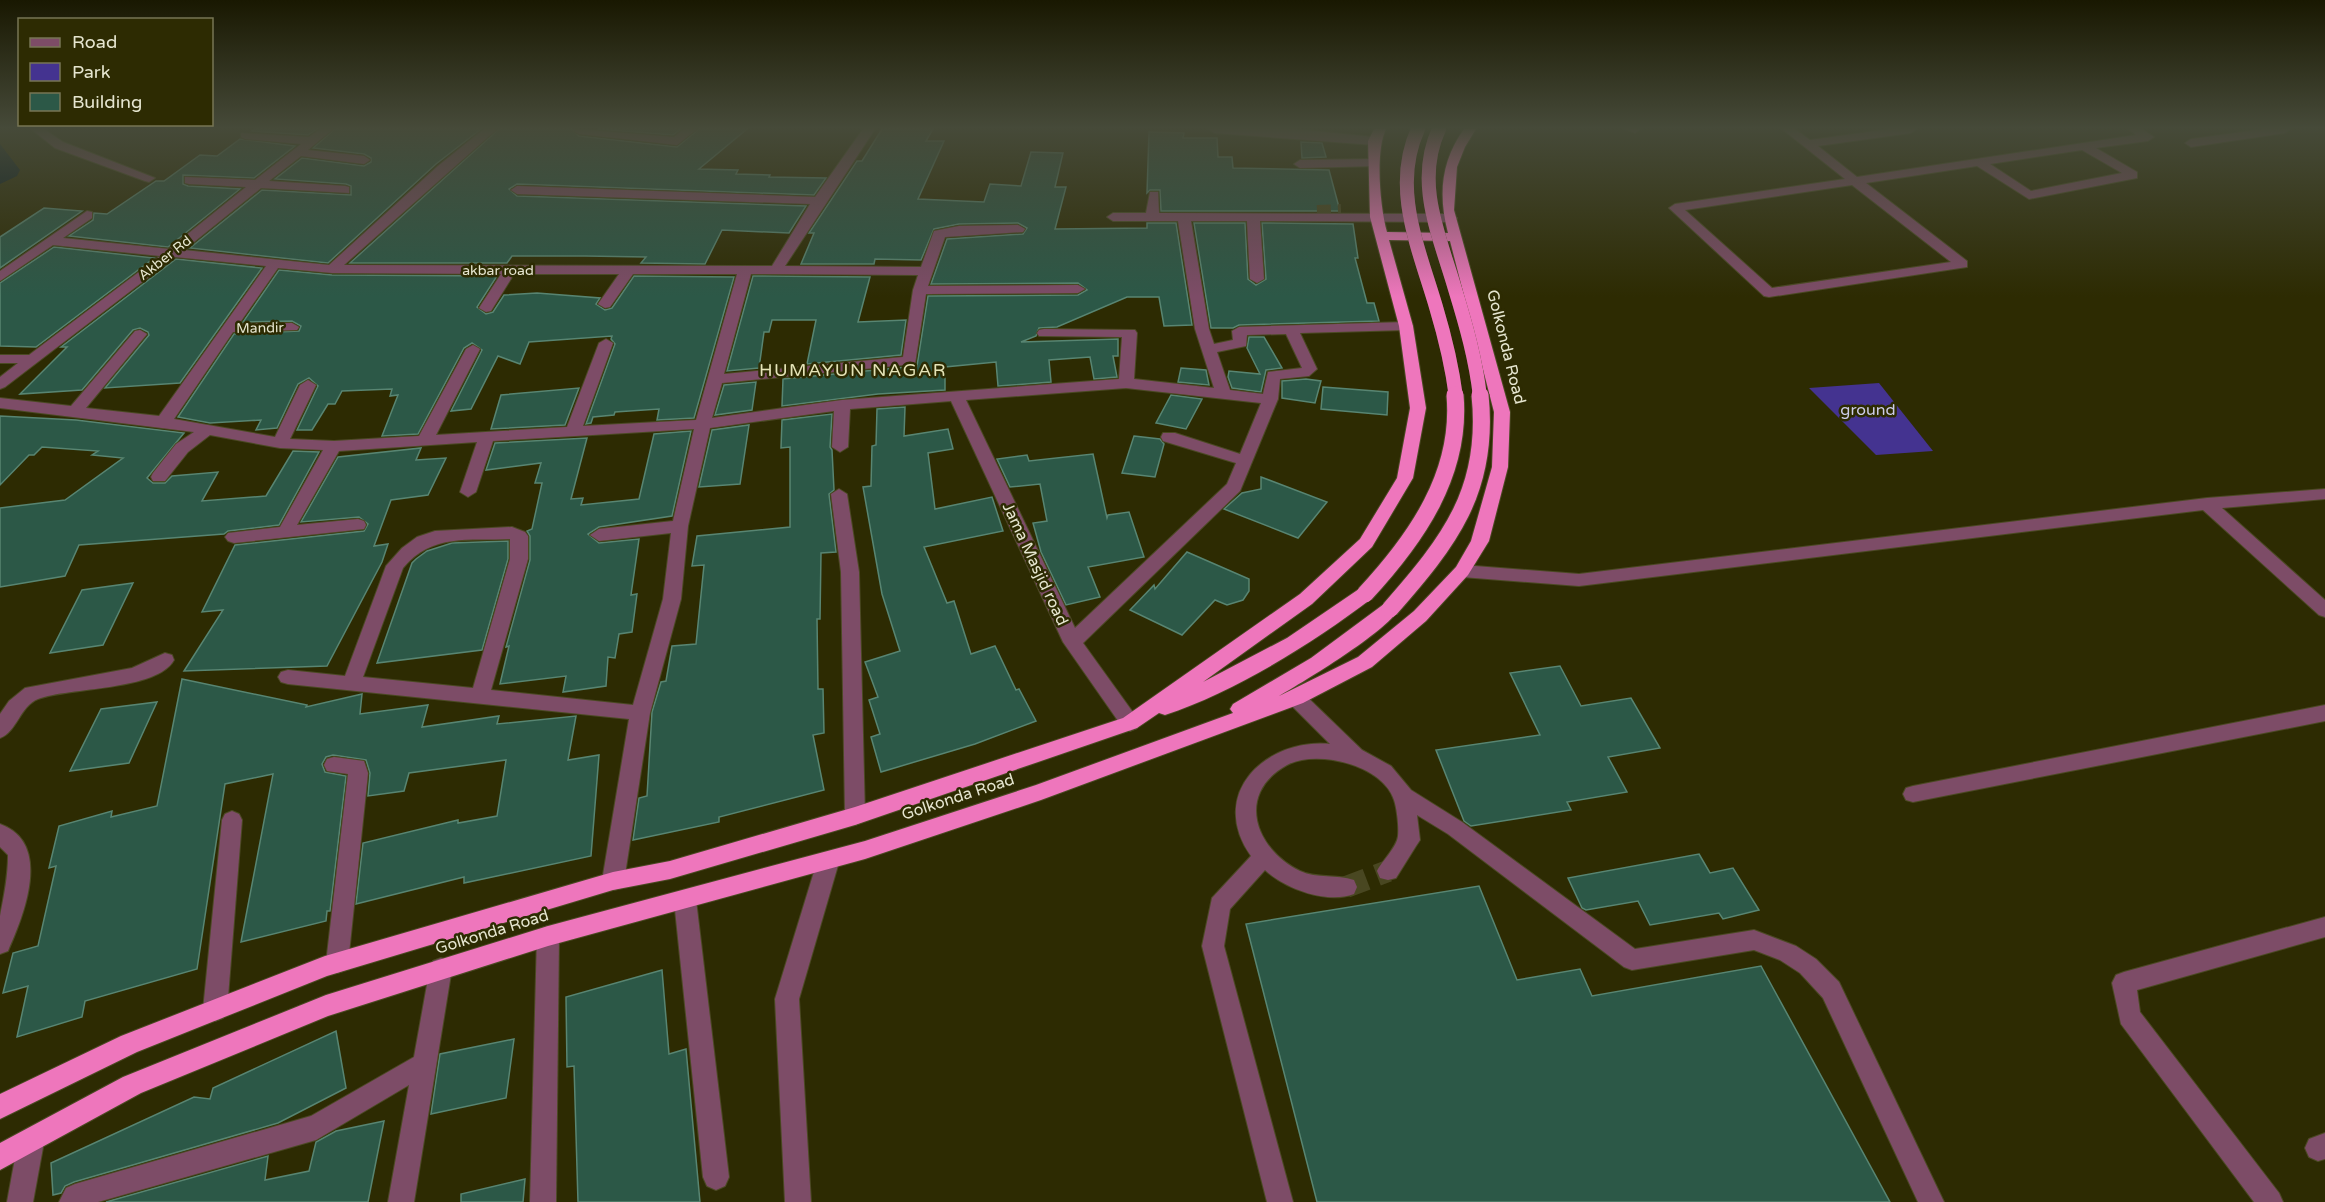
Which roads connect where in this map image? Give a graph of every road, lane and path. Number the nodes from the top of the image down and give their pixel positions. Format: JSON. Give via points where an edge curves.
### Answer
{"nodes":[{"id":1,"x":256,"y":185,"type":"edge"},
{"id":2,"x":285,"y":185,"type":"edge"},
{"id":3,"x":424,"y":185,"type":"edge"},
{"id":4,"x":830,"y":185,"type":"edge"},
{"id":5,"x":1375,"y":185,"type":"edge"},
{"id":6,"x":1404,"y":185,"type":"edge"},
{"id":7,"x":1427,"y":185,"type":"edge"},
{"id":8,"x":1448,"y":185,"type":"edge"},
{"id":9,"x":1838,"y":185,"type":"edge"},
{"id":10,"x":1864,"y":185,"type":"edge"},
{"id":11,"x":2014,"y":185,"type":"edge"},
{"id":12,"x":2081,"y":185,"type":"edge"},
{"id":13,"x":345,"y":190,"type":"dead end"},
{"id":14,"x":517,"y":190,"type":"dead end"},
{"id":15,"x":1154,"y":195,"type":"dead end"},
{"id":16,"x":819,"y":201,"type":"junction"},
{"id":17,"x":1341,"y":211,"type":"tunnel mouth"},
{"id":18,"x":1376,"y":212,"type":"junction"},
{"id":19,"x":87,"y":215,"type":"dead end"},
{"id":20,"x":1113,"y":217,"type":"dead end"},
{"id":21,"x":1152,"y":217,"type":"junction"},
{"id":22,"x":1184,"y":218,"type":"junction"},
{"id":23,"x":1253,"y":218,"type":"junction"},
{"id":24,"x":1454,"y":228,"type":"junction"},
{"id":25,"x":1018,"y":229,"type":"dead end"},
{"id":26,"x":1381,"y":236,"type":"junction"},
{"id":27,"x":52,"y":241,"type":"junction"},
{"id":28,"x":172,"y":253,"type":"junction"},
{"id":29,"x":275,"y":263,"type":"junction"},
{"id":30,"x":332,"y":268,"type":"junction"},
{"id":31,"x":630,"y":269,"type":"junction"},
{"id":32,"x":777,"y":269,"type":"junction"},
{"id":33,"x":745,"y":270,"type":"junction"},
{"id":34,"x":509,"y":271,"type":"junction"},
{"id":35,"x":926,"y":271,"type":"junction"},
{"id":36,"x":0,"y":277,"type":"edge"},
{"id":37,"x":1257,"y":279,"type":"dead end"},
{"id":38,"x":1078,"y":289,"type":"dead end"},
{"id":39,"x":920,"y":290,"type":"junction"},
{"id":40,"x":604,"y":304,"type":"dead end"},
{"id":41,"x":486,"y":308,"type":"dead end"},
{"id":42,"x":1406,"y":326,"type":"junction"},
{"id":43,"x":292,"y":327,"type":"dead end"},
{"id":44,"x":228,"y":328,"type":"junction"},
{"id":45,"x":1291,"y":330,"type":"junction"},
{"id":46,"x":1044,"y":333,"type":"dead end"},
{"id":47,"x":140,"y":334,"type":"dead end"},
{"id":48,"x":606,"y":343,"type":"dead end"},
{"id":49,"x":1209,"y":349,"type":"junction"},
{"id":50,"x":473,"y":350,"type":"dead end"},
{"id":51,"x":0,"y":359,"type":"edge"},
{"id":52,"x":33,"y":359,"type":"junction"},
{"id":53,"x":715,"y":379,"type":"junction"},
{"id":54,"x":1126,"y":383,"type":"junction"},
{"id":55,"x":0,"y":384,"type":"edge"},
{"id":56,"x":308,"y":385,"type":"dead end"},
{"id":57,"x":1223,"y":393,"type":"junction"},
{"id":58,"x":957,"y":395,"type":"junction"},
{"id":59,"x":1270,"y":399,"type":"junction"},
{"id":60,"x":0,"y":403,"type":"edge"},
{"id":61,"x":842,"y":405,"type":"junction"},
{"id":62,"x":75,"y":412,"type":"junction"},
{"id":63,"x":165,"y":422,"type":"junction"},
{"id":64,"x":703,"y":424,"type":"junction"},
{"id":65,"x":207,"y":430,"type":"junction"},
{"id":66,"x":573,"y":432,"type":"junction"},
{"id":67,"x":487,"y":437,"type":"junction"},
{"id":68,"x":1169,"y":437,"type":"dead end"},
{"id":69,"x":424,"y":442,"type":"junction"},
{"id":70,"x":280,"y":443,"type":"junction"},
{"id":71,"x":334,"y":446,"type":"junction"},
{"id":72,"x":840,"y":447,"type":"dead end"},
{"id":73,"x":1245,"y":461,"type":"junction"},
{"id":74,"x":159,"y":477,"type":"dead end"},
{"id":75,"x":468,"y":492,"type":"dead end"},
{"id":76,"x":839,"y":494,"type":"dead end"},
{"id":77,"x":2325,"y":494,"type":"edge"},
{"id":78,"x":2206,"y":504,"type":"junction"},
{"id":79,"x":358,"y":525,"type":"dead end"},
{"id":80,"x":680,"y":526,"type":"junction"},
{"id":81,"x":285,"y":532,"type":"junction"},
{"id":82,"x":599,"y":535,"type":"dead end"},
{"id":83,"x":234,"y":537,"type":"dead end"},
{"id":84,"x":1462,"y":571,"type":"junction"},
{"id":85,"x":2325,"y":610,"type":"edge"},
{"id":86,"x":1072,"y":642,"type":"junction"},
{"id":87,"x":165,"y":660,"type":"dead end"},
{"id":88,"x":288,"y":677,"type":"dead end"},
{"id":89,"x":351,"y":684,"type":"junction"},
{"id":90,"x":480,"y":697,"type":"junction"},
{"id":91,"x":1296,"y":698,"type":"junction"},
{"id":92,"x":640,"y":713,"type":"junction"},
{"id":93,"x":2325,"y":713,"type":"edge"},
{"id":94,"x":1130,"y":723,"type":"junction"},
{"id":95,"x":0,"y":730,"type":"edge"},
{"id":96,"x":1165,"y":744,"type":"junction"},
{"id":97,"x":1355,"y":756,"type":"junction"},
{"id":98,"x":334,"y":765,"type":"dead end"},
{"id":99,"x":1913,"y":794,"type":"dead end"},
{"id":100,"x":1404,"y":796,"type":"junction"},
{"id":101,"x":855,"y":816,"type":"junction"},
{"id":102,"x":232,"y":820,"type":"dead end"},
{"id":103,"x":0,"y":834,"type":"edge"},
{"id":104,"x":1263,"y":857,"type":"junction"},
{"id":105,"x":828,"y":862,"type":"junction"},
{"id":106,"x":1388,"y":871,"type":"tunnel mouth"},
{"id":107,"x":613,"y":880,"type":"junction"},
{"id":108,"x":1346,"y":887,"type":"tunnel mouth"},
{"id":109,"x":685,"y":900,"type":"junction"},
{"id":110,"x":2325,"y":927,"type":"edge"},
{"id":111,"x":548,"y":936,"type":"junction"},
{"id":112,"x":0,"y":944,"type":"edge"},
{"id":113,"x":338,"y":963,"type":"junction"},
{"id":114,"x":441,"y":969,"type":"junction"},
{"id":115,"x":215,"y":1010,"type":"junction"},
{"id":116,"x":425,"y":1064,"type":"junction"},
{"id":117,"x":0,"y":1107,"type":"edge"},
{"id":118,"x":31,"y":1142,"type":"junction"},
{"id":119,"x":0,"y":1157,"type":"edge"},
{"id":120,"x":716,"y":1176,"type":"dead end"},
{"id":121,"x":20,"y":1202,"type":"edge"},
{"id":122,"x":72,"y":1202,"type":"edge"},
{"id":123,"x":401,"y":1202,"type":"edge"},
{"id":124,"x":543,"y":1202,"type":"edge"},
{"id":125,"x":798,"y":1202,"type":"edge"},
{"id":126,"x":1280,"y":1202,"type":"edge"},
{"id":127,"x":1931,"y":1202,"type":"edge"},
{"id":128,"x":2270,"y":1202,"type":"edge"}],
"edges":[{"from":1,"to":28,"type":"street","name":"Akber Rd"},
{"from":2,"to":13,"type":"street"},
{"from":3,"to":30,"type":"street"},
{"from":4,"to":16,"type":"street"},
{"from":5,"to":18,"type":"highway","name":"Golkonda Road"},
{"from":6,"to":94,"type":"highway","bridge":true,"via":[[1449,360],[1456,418],[1442,486],[1397,561],[1365,594],[1328,623],[1221,683]]},
{"from":7,"to":96,"type":"highway","bridge":true,"via":[[1481,384],[1484,421],[1471,494],[1452,534],[1423,576],[1351,642],[1242,708]]},
{"from":8,"to":24,"type":"highway","name":"Golkonda Road"},
{"from":9,"to":10,"type":"street","via":[[1675,208],[1769,293],[1962,264]]},
{"from":11,"to":12,"type":"street","via":[[2029,195]]},
{"from":14,"to":16,"type":"street"},
{"from":15,"to":21,"type":"street"},
{"from":16,"to":32,"type":"street"},
{"from":17,"to":18,"type":"street"},
{"from":18,"to":23,"type":"street"},
{"from":18,"to":24,"type":"street"},
{"from":18,"to":26,"type":"highway","name":"Golkonda Road"},
{"from":19,"to":27,"type":"street"},
{"from":20,"to":21,"type":"street"},
{"from":21,"to":22,"type":"street"},
{"from":22,"to":23,"type":"street"},
{"from":22,"to":49,"type":"street","via":[[1194,293]]},
{"from":23,"to":37,"type":"street"},
{"from":24,"to":26,"type":"highway"},
{"from":24,"to":84,"type":"highway","name":"Golkonda Road","via":[[1502,412],[1500,467],[1480,541]]},
{"from":25,"to":35,"type":"street","via":[[939,234]]},
{"from":26,"to":42,"type":"highway","name":"Golkonda Road"},
{"from":27,"to":28,"type":"street","name":"akbar road"},
{"from":27,"to":36,"type":"street"},
{"from":28,"to":29,"type":"street","name":"akbar road"},
{"from":28,"to":52,"type":"street","name":"Akber Rd"},
{"from":29,"to":30,"type":"street","name":"akbar road"},
{"from":29,"to":44,"type":"street"},
{"from":30,"to":34,"type":"street","name":"akbar road"},
{"from":31,"to":33,"type":"street","name":"akbar road"},
{"from":31,"to":34,"type":"street","name":"akbar road"},
{"from":31,"to":40,"type":"street"},
{"from":32,"to":33,"type":"street","name":"akbar road"},
{"from":32,"to":35,"type":"street","name":"akbar road"},
{"from":33,"to":53,"type":"street"},
{"from":34,"to":41,"type":"street"},
{"from":35,"to":39,"type":"street"},
{"from":38,"to":39,"type":"street"},
{"from":39,"to":53,"type":"street","via":[[909,361]]},
{"from":42,"to":45,"type":"street"},
{"from":42,"to":94,"type":"highway","name":"Golkonda Road","via":[[1418,408],[1405,478],[1366,543],[1306,599]]},
{"from":43,"to":44,"type":"street","name":"Mandir"},
{"from":44,"to":63,"type":"street"},
{"from":45,"to":49,"type":"street","via":[[1239,331],[1241,344]]},
{"from":45,"to":59,"type":"street","via":[[1310,369],[1273,375]]},
{"from":46,"to":54,"type":"street","via":[[1130,333]]},
{"from":47,"to":62,"type":"street"},
{"from":48,"to":66,"type":"street"},
{"from":49,"to":57,"type":"street"},
{"from":50,"to":69,"type":"street"},
{"from":51,"to":52,"type":"street"},
{"from":52,"to":55,"type":"street","name":"Akber Rd"},
{"from":53,"to":64,"type":"street"},
{"from":54,"to":57,"type":"street"},
{"from":54,"to":58,"type":"street"},
{"from":56,"to":70,"type":"street"},
{"from":57,"to":59,"type":"street"},
{"from":58,"to":61,"type":"street"},
{"from":58,"to":86,"type":"street","name":"Jama Masjid road"},
{"from":59,"to":73,"type":"street"},
{"from":60,"to":62,"type":"street"},
{"from":61,"to":64,"type":"street"},
{"from":61,"to":72,"type":"street"},
{"from":62,"to":63,"type":"street"},
{"from":63,"to":65,"type":"street"},
{"from":64,"to":66,"type":"street"},
{"from":64,"to":80,"type":"street"},
{"from":65,"to":70,"type":"street"},
{"from":65,"to":74,"type":"street","via":[[182,448]]},
{"from":66,"to":67,"type":"street"},
{"from":67,"to":69,"type":"street"},
{"from":67,"to":75,"type":"street"},
{"from":68,"to":73,"type":"street"},
{"from":69,"to":71,"type":"street"},
{"from":70,"to":71,"type":"street"},
{"from":71,"to":81,"type":"street"},
{"from":73,"to":86,"type":"street","via":[[1233,487]]},
{"from":76,"to":101,"type":"street","via":[[850,572]]},
{"from":77,"to":78,"type":"street"},
{"from":78,"to":84,"type":"street","via":[[1580,580]]},
{"from":78,"to":85,"type":"street"},
{"from":79,"to":81,"type":"street"},
{"from":80,"to":82,"type":"street"},
{"from":80,"to":92,"type":"street","via":[[672,598]]},
{"from":81,"to":83,"type":"street"},
{"from":84,"to":91,"type":"highway","name":"Golkonda Road","via":[[1420,616],[1365,662]]},
{"from":86,"to":94,"type":"street","name":"Jama Masjid road"},
{"from":87,"to":95,"type":"street","via":[[136,675],[32,693],[16,706]]},
{"from":88,"to":89,"type":"street"},
{"from":89,"to":90,"type":"street"},
{"from":89,"to":90,"type":"street","via":[[395,566],[405,554],[435,537],[512,533],[519,536],[521,543],[519,559]]},
{"from":90,"to":92,"type":"street"},
{"from":91,"to":96,"type":"highway","name":"Golkonda Road"},
{"from":91,"to":97,"type":"street"},
{"from":92,"to":107,"type":"street"},
{"from":93,"to":99,"type":"street"},
{"from":94,"to":101,"type":"highway","name":"Golkonda Road"},
{"from":96,"to":105,"type":"highway","name":"Golkonda Road","via":[[1041,792]]},
{"from":97,"to":100,"type":"street","via":[[1384,772]]},
{"from":97,"to":104,"type":"street","via":[[1322,750],[1290,755],[1263,771],[1248,795],[1246,826]]},
{"from":98,"to":113,"type":"street","via":[[352,765],[358,773]]},
{"from":100,"to":106,"type":"street","via":[[1409,840]]},
{"from":100,"to":127,"type":"street","via":[[1455,828],[1632,960],[1754,940],[1788,953],[1808,966],[1831,990]]},
{"from":101,"to":107,"type":"highway","name":"Golkonda Road","via":[[670,870]]},
{"from":102,"to":115,"type":"street"},
{"from":103,"to":112,"type":"street","via":[[19,852],[20,886],[12,919]]},
{"from":104,"to":108,"type":"street","via":[[1301,881]]},
{"from":104,"to":126,"type":"street","via":[[1220,905],[1213,946]]},
{"from":105,"to":109,"type":"highway","name":"Golkonda Road"},
{"from":105,"to":125,"type":"street","via":[[787,999]]},
{"from":107,"to":113,"type":"highway","name":"Golkonda Road"},
{"from":109,"to":111,"type":"highway","name":"Golkonda Road"},
{"from":109,"to":120,"type":"street"},
{"from":110,"to":128,"type":"street","via":[[2124,983],[2129,1016]]},
{"from":111,"to":114,"type":"highway","name":"Golkonda Road"},
{"from":111,"to":124,"type":"street"},
{"from":113,"to":115,"type":"highway","name":"Golkonda Road"},
{"from":114,"to":116,"type":"street"},
{"from":114,"to":118,"type":"highway","name":"Golkonda Road","via":[[326,1006],[132,1085]]},
{"from":115,"to":117,"type":"highway","name":"Golkonda Road","via":[[129,1044]]},
{"from":116,"to":122,"type":"street","via":[[316,1127],[113,1184],[75,1197]]},
{"from":116,"to":123,"type":"street"},
{"from":118,"to":119,"type":"highway","name":"Golkonda Road"},
{"from":118,"to":121,"type":"street"}]}
